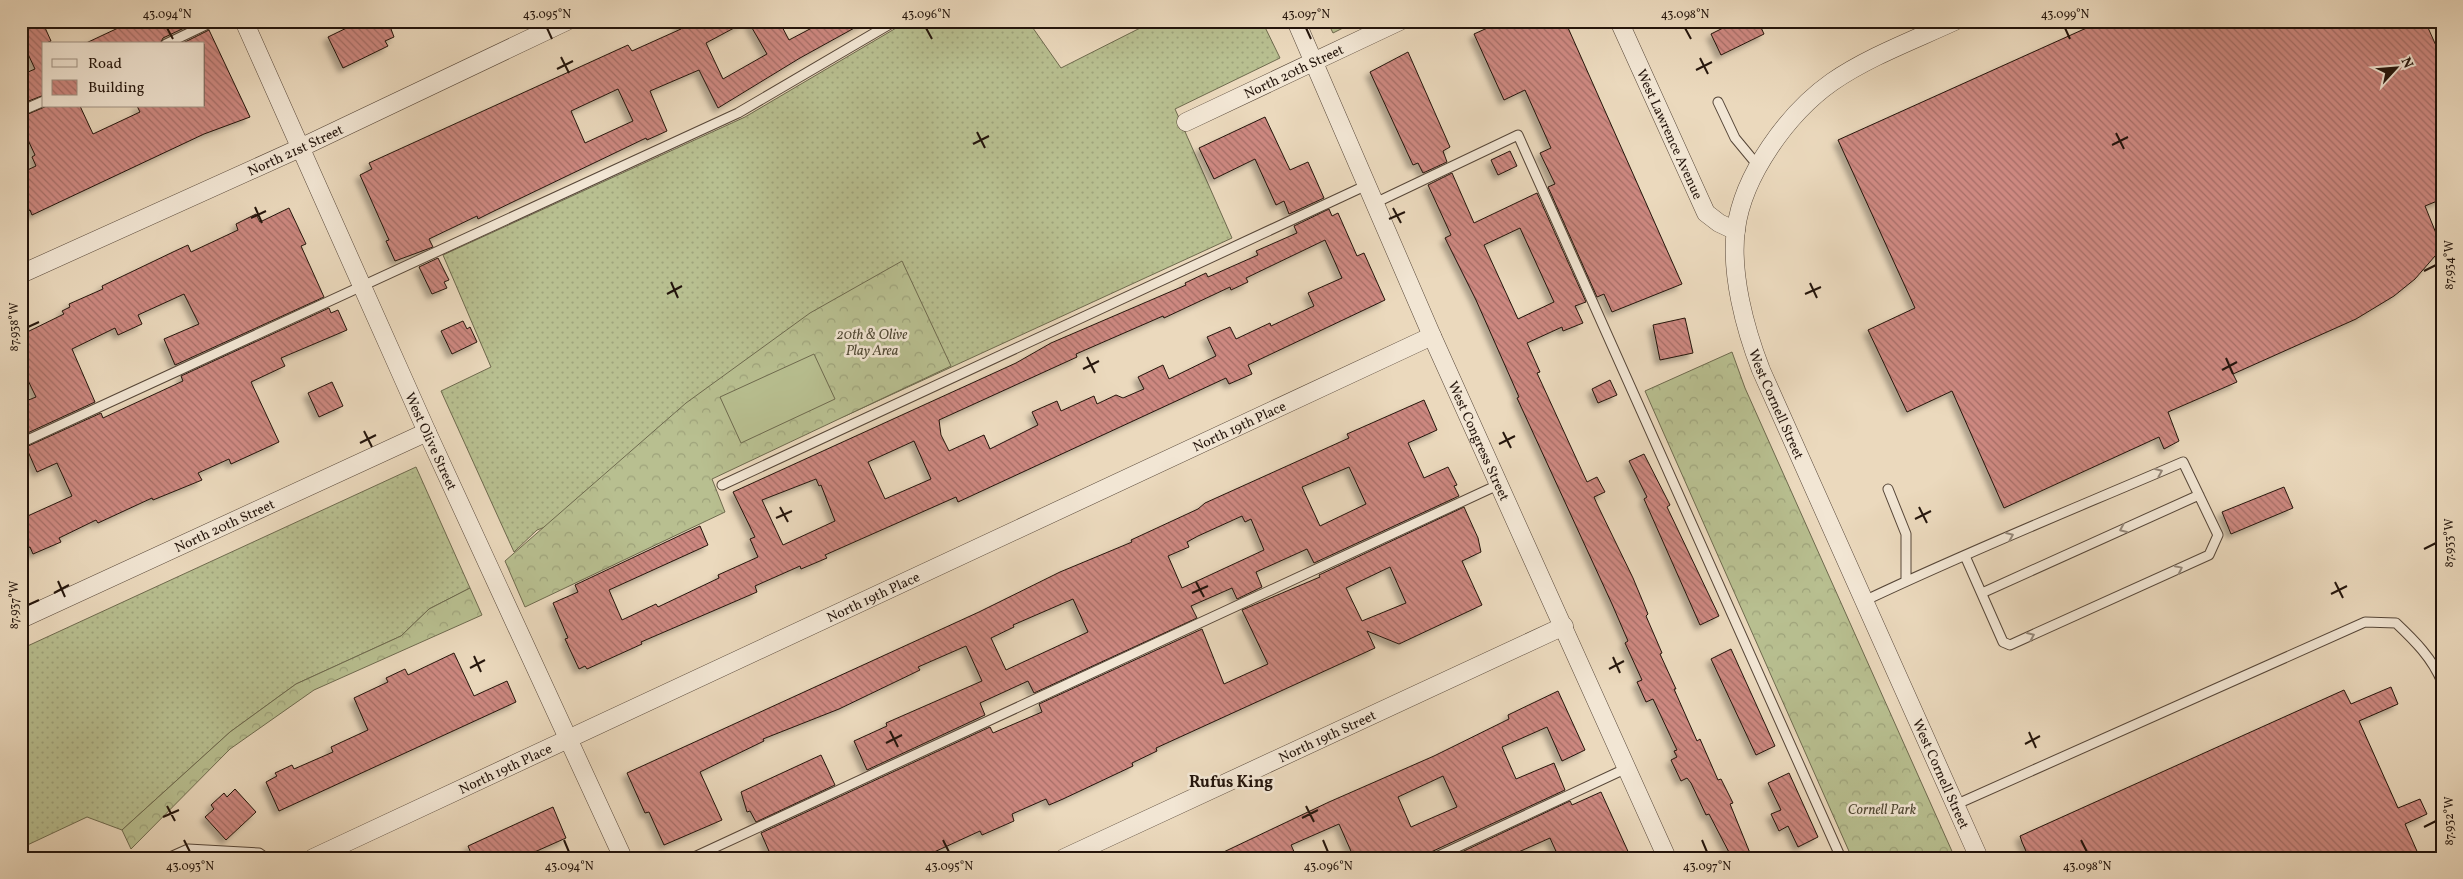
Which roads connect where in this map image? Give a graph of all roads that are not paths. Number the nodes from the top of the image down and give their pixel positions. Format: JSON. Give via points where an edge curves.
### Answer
{"nodes":[{"id":1,"x":214,"y":21,"type":"edge"},
{"id":2,"x":244,"y":21,"type":"edge"},
{"id":3,"x":567,"y":21,"type":"edge"},
{"id":4,"x":895,"y":21,"type":"edge"},
{"id":5,"x":1296,"y":21,"type":"edge"},
{"id":6,"x":1400,"y":21,"type":"edge"},
{"id":7,"x":1619,"y":21,"type":"edge"},
{"id":8,"x":1954,"y":21,"type":"edge"},
{"id":9,"x":170,"y":42,"type":"edge"},
{"id":10,"x":1314,"y":62,"type":"junction"},
{"id":11,"x":42,"y":102,"type":"edge"},
{"id":12,"x":1718,"y":102,"type":"dead end"},
{"id":13,"x":21,"y":111,"type":"edge"},
{"id":14,"x":1186,"y":122,"type":"dead end"},
{"id":15,"x":300,"y":148,"type":"junction"},
{"id":16,"x":1758,"y":166,"type":"junction"},
{"id":17,"x":1367,"y":184,"type":"junction"},
{"id":18,"x":1375,"y":203,"type":"junction"},
{"id":19,"x":1736,"y":231,"type":"junction"},
{"id":20,"x":21,"y":274,"type":"edge"},
{"id":21,"x":362,"y":286,"type":"junction"},
{"id":22,"x":1432,"y":336,"type":"junction"},
{"id":23,"x":426,"y":432,"type":"junction"},
{"id":24,"x":21,"y":443,"type":"edge"},
{"id":25,"x":1500,"y":484,"type":"junction"},
{"id":26,"x":722,"y":485,"type":"dead end"},
{"id":27,"x":1888,"y":489,"type":"dead end"},
{"id":28,"x":2199,"y":495,"type":"junction"},
{"id":29,"x":1965,"y":556,"type":"junction"},
{"id":30,"x":1906,"y":581,"type":"junction"},
{"id":31,"x":1982,"y":593,"type":"junction"},
{"id":32,"x":1864,"y":600,"type":"junction"},
{"id":33,"x":21,"y":619,"type":"edge"},
{"id":34,"x":1564,"y":626,"type":"junction"},
{"id":35,"x":2442,"y":682,"type":"edge"},
{"id":36,"x":568,"y":738,"type":"junction"},
{"id":37,"x":1627,"y":768,"type":"junction"},
{"id":38,"x":1955,"y":805,"type":"junction"},
{"id":39,"x":170,"y":857,"type":"edge"},
{"id":40,"x":266,"y":858,"type":"edge"},
{"id":41,"x":313,"y":858,"type":"edge"},
{"id":42,"x":623,"y":858,"type":"edge"},
{"id":43,"x":692,"y":858,"type":"edge"},
{"id":44,"x":1064,"y":858,"type":"edge"},
{"id":45,"x":1434,"y":858,"type":"edge"},
{"id":46,"x":1667,"y":858,"type":"edge"},
{"id":47,"x":1841,"y":858,"type":"edge"},
{"id":48,"x":1979,"y":858,"type":"edge"}],
"edges":[{"from":1,"to":9,"type":"lane"},
{"from":2,"to":15,"type":"street","name":"West Olive Street"},
{"from":3,"to":15,"type":"street","name":"North 21st Street"},
{"from":4,"to":21,"type":"lane","via":[[738,113]]},
{"from":5,"to":10,"type":"street","name":"West Congress Street"},
{"from":6,"to":10,"type":"street","name":"North 20th Street"},
{"from":7,"to":19,"type":"street","name":"West Lawrence Avenue","via":[[1706,213]]},
{"from":8,"to":16,"type":"street","name":"West Cornell Street","via":[[1833,81],[1803,106]]},
{"from":10,"to":14,"type":"street","name":"North 20th Street"},
{"from":10,"to":17,"type":"street","name":"West Congress Street"},
{"from":11,"to":13,"type":"lane"},
{"from":12,"to":16,"type":"lane","via":[[1735,138]]},
{"from":15,"to":20,"type":"street","name":"North 21st Street"},
{"from":15,"to":21,"type":"street","name":"West Olive Street"},
{"from":16,"to":19,"type":"street","name":"West Cornell Street","via":[[1738,216]]},
{"from":17,"to":18,"type":"street","name":"West Congress Street"},
{"from":17,"to":26,"type":"lane"},
{"from":18,"to":22,"type":"street","name":"West Congress Street"},
{"from":18,"to":47,"type":"lane","via":[[1518,135]]},
{"from":19,"to":32,"type":"street","name":"West Cornell Street","via":[[1741,301],[1754,352]]},
{"from":21,"to":23,"type":"street","name":"West Olive Street"},
{"from":21,"to":24,"type":"lane"},
{"from":22,"to":25,"type":"street","name":"West Congress Street"},
{"from":22,"to":36,"type":"street","name":"North 19th Place"},
{"from":23,"to":33,"type":"street","name":"North 20th Street"},
{"from":23,"to":36,"type":"street","name":"West Olive Street"},
{"from":25,"to":34,"type":"street","name":"West Congress Street"},
{"from":25,"to":43,"type":"lane"},
{"from":27,"to":30,"type":"lane","via":[[1906,534]]},
{"from":29,"to":28,"type":"lane","one_way":true,"via":[[2183,462]]},
{"from":28,"to":31,"type":"lane","one_way":true},
{"from":31,"to":28,"type":"lane","one_way":true,"via":[[2003,642],[2010,645],[2166,576],[2209,555],[2218,535]]},
{"from":29,"to":30,"type":"lane"},
{"from":29,"to":31,"type":"lane"},
{"from":30,"to":32,"type":"lane"},
{"from":32,"to":38,"type":"street","name":"West Cornell Street"},
{"from":34,"to":37,"type":"street","name":"West Congress Street"},
{"from":34,"to":44,"type":"street","name":"North 19th Street"},
{"from":35,"to":38,"type":"lane","via":[[2437,669],[2420,646],[2396,623],[2364,622]]},
{"from":36,"to":41,"type":"street","name":"North 19th Place"},
{"from":36,"to":42,"type":"street","name":"West Olive Street"},
{"from":37,"to":45,"type":"lane"},
{"from":37,"to":46,"type":"street","name":"West Congress Street"},
{"from":38,"to":48,"type":"street","name":"West Cornell Street"},
{"from":39,"to":40,"type":"lane","via":[[188,849],[259,853]]}]}
